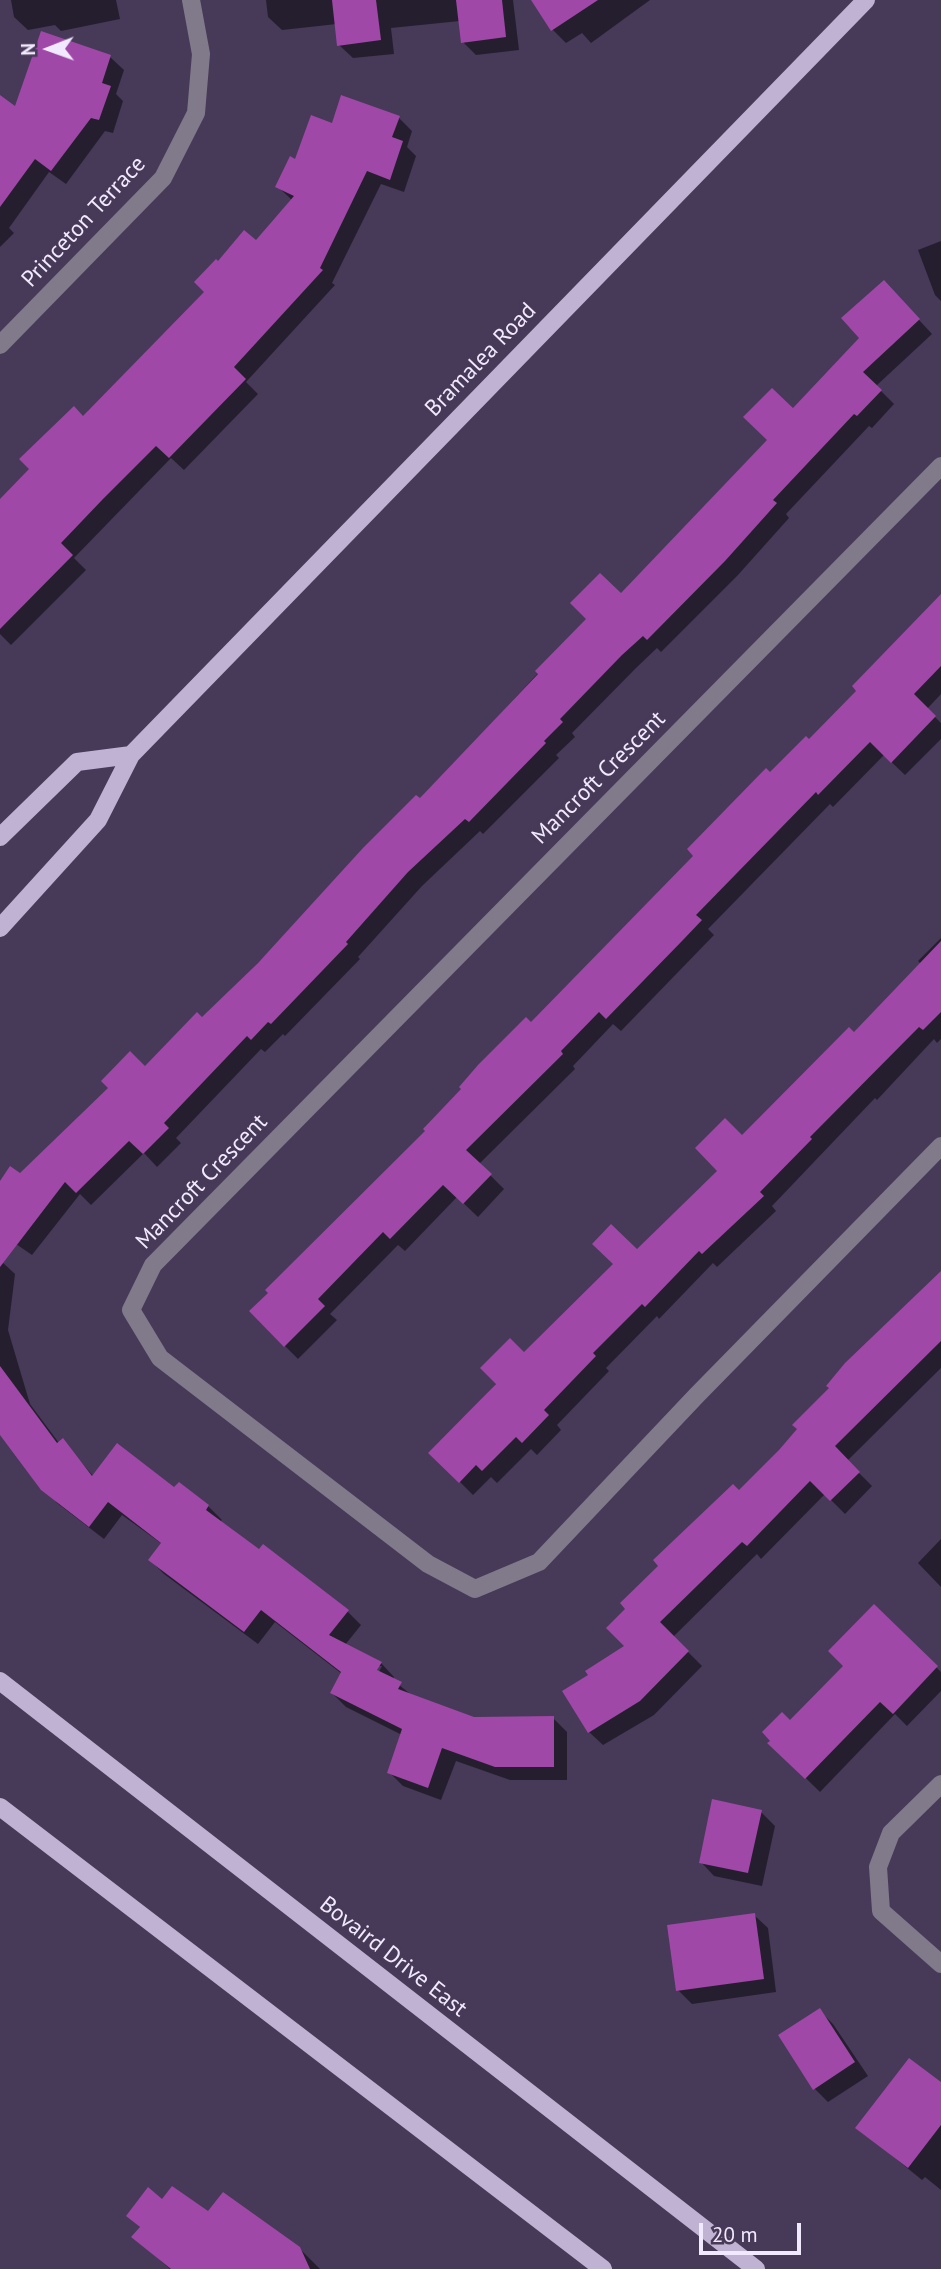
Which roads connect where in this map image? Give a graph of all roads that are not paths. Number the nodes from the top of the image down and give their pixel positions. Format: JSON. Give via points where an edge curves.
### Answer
{"nodes":[{"id":1,"x":191,"y":0,"type":"edge"},
{"id":2,"x":866,"y":0,"type":"edge"},
{"id":3,"x":0,"y":345,"type":"edge"},
{"id":4,"x":941,"y":466,"type":"edge"},
{"id":5,"x":131,"y":755,"type":"junction"},
{"id":6,"x":0,"y":837,"type":"edge"},
{"id":7,"x":0,"y":928,"type":"edge"},
{"id":8,"x":941,"y":1146,"type":"edge"},
{"id":9,"x":0,"y":1682,"type":"edge"},
{"id":10,"x":941,"y":1784,"type":"edge"},
{"id":11,"x":0,"y":1807,"type":"edge"},
{"id":12,"x":941,"y":1964,"type":"edge"},
{"id":13,"x":603,"y":2269,"type":"edge"},
{"id":14,"x":757,"y":2269,"type":"edge"}],
"edges":[{"from":1,"to":3,"type":"street","name":"Princeton Terrace","via":[[201,54],[196,113],[163,178]]},
{"from":2,"to":5,"type":"main road","name":"Bramalea Road"},
{"from":4,"to":8,"type":"street","name":"Mancroft Crescent","via":[[153,1265],[131,1310],[160,1358],[428,1564],[475,1589],[539,1562]]},
{"from":5,"to":6,"type":"main road","via":[[77,762]]},
{"from":5,"to":7,"type":"main road","name":"Bramalea Road","via":[[98,820]]},
{"from":9,"to":14,"type":"main road","name":"Bovaird Drive East"},
{"from":10,"to":12,"type":"street","via":[[891,1833],[878,1867],[881,1912]]},
{"from":11,"to":13,"type":"main road"}]}
